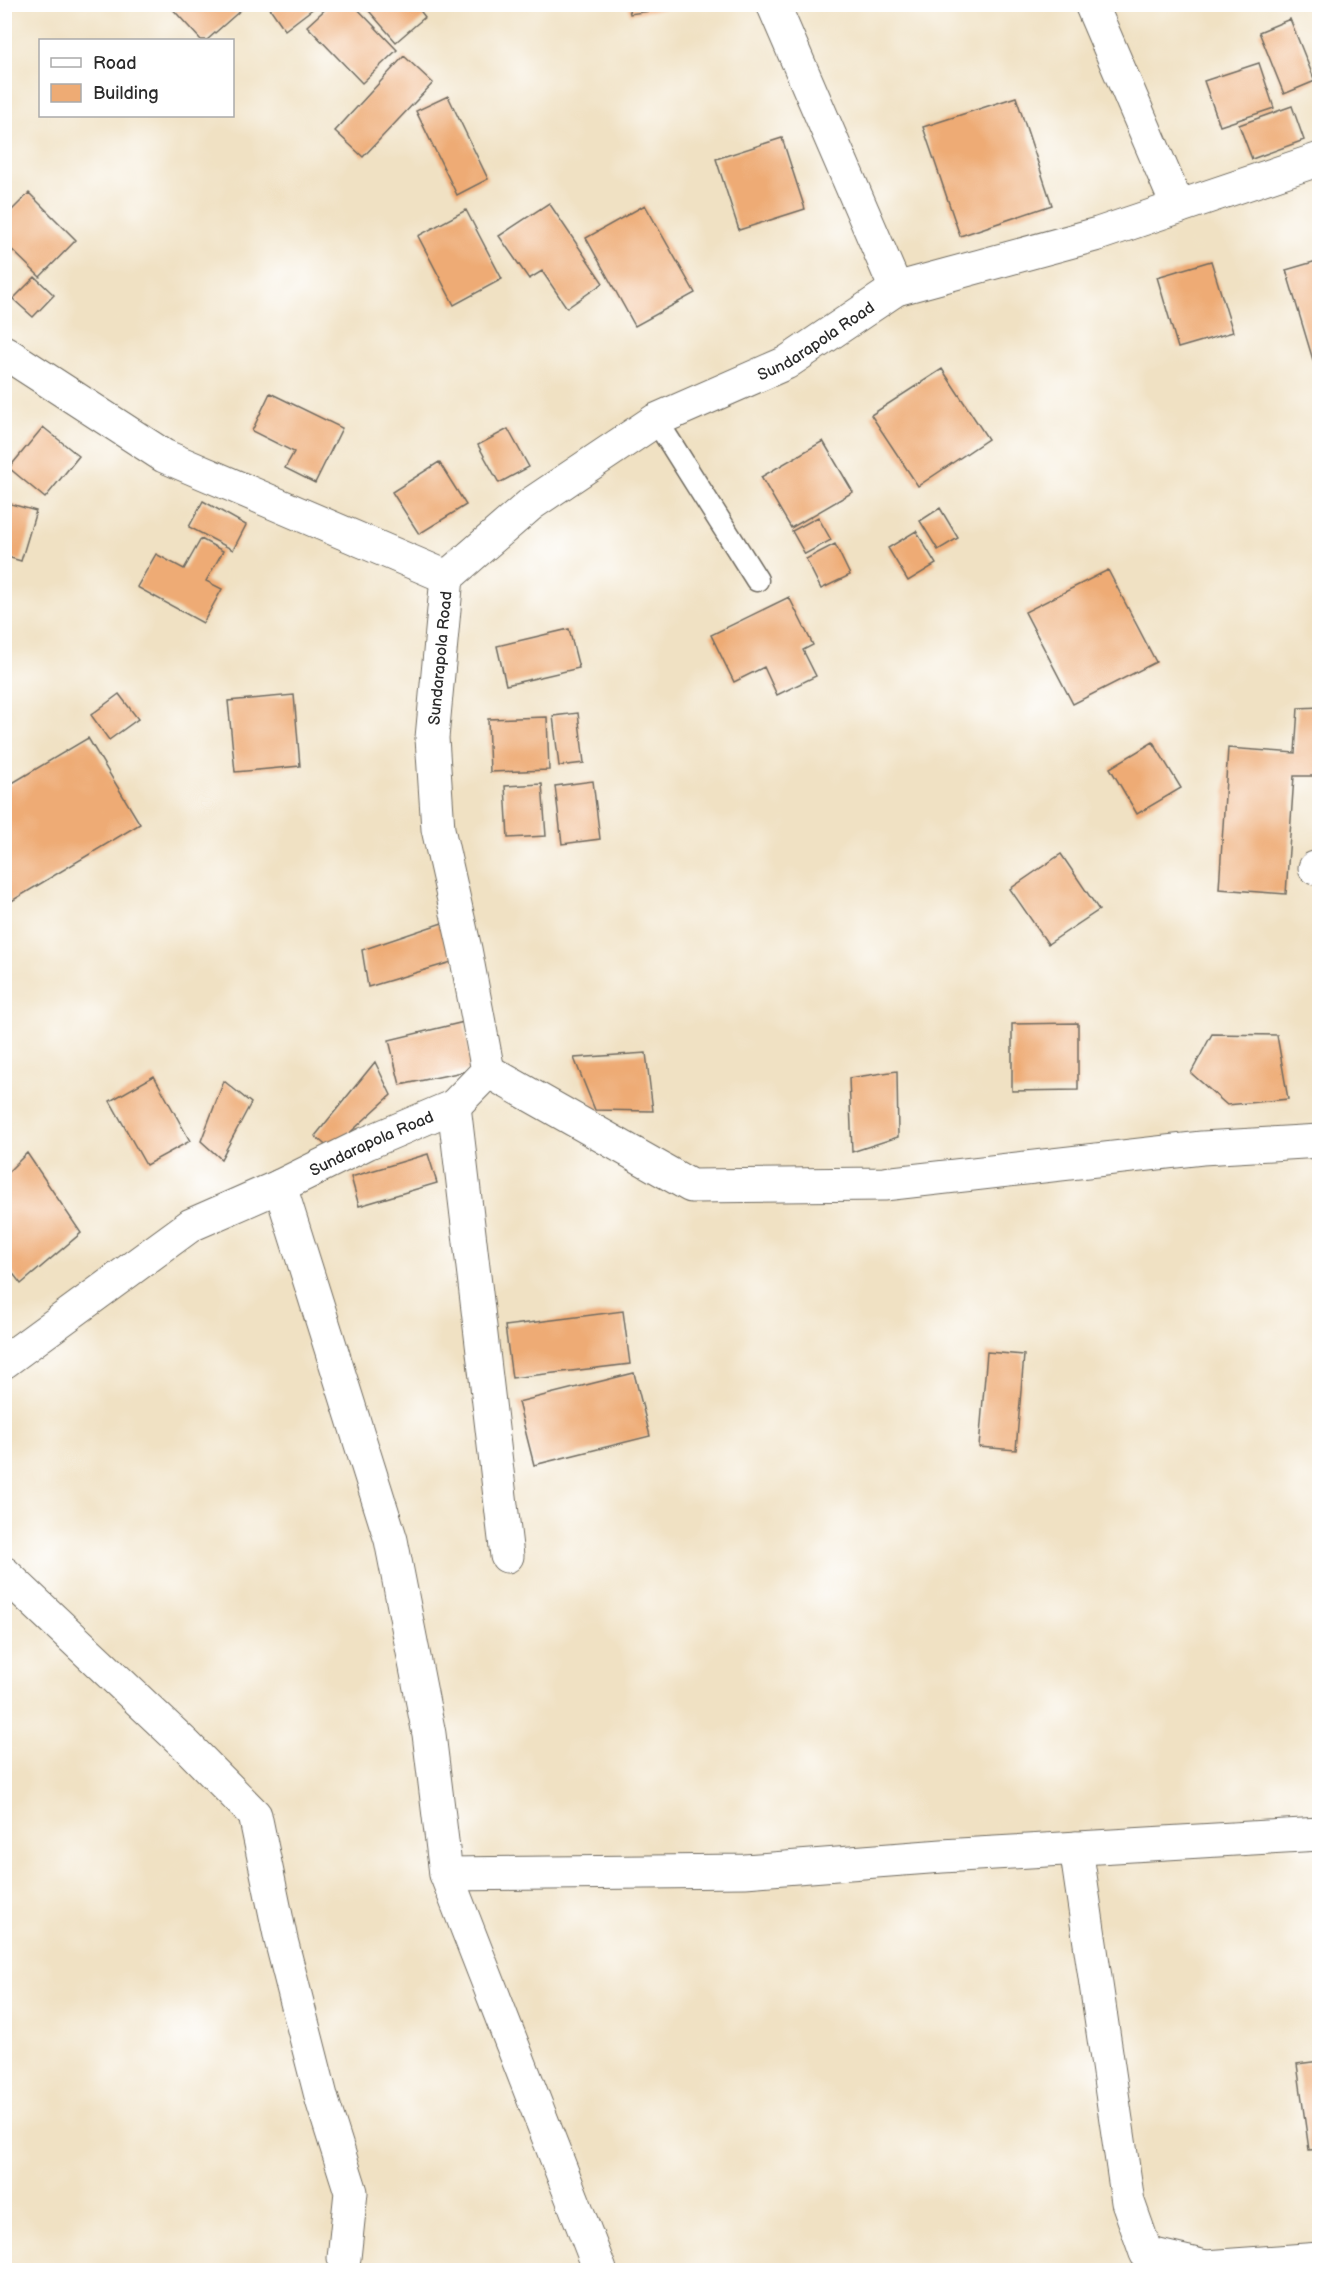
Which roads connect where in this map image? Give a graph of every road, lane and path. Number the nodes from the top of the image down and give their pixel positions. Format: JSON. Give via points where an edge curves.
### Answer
{"nodes":[{"id":1,"x":773,"y":4,"type":"edge"},
{"id":2,"x":1091,"y":4,"type":"edge"},
{"id":3,"x":1320,"y":159,"type":"edge"},
{"id":4,"x":1178,"y":207,"type":"junction"},
{"id":5,"x":896,"y":289,"type":"junction"},
{"id":6,"x":4,"y":352,"type":"edge"},
{"id":7,"x":656,"y":420,"type":"junction"},
{"id":8,"x":447,"y":577,"type":"junction"},
{"id":9,"x":758,"y":580,"type":"dead end"},
{"id":10,"x":488,"y":1071,"type":"junction"},
{"id":11,"x":454,"y":1106,"type":"junction"},
{"id":12,"x":1320,"y":1141,"type":"edge"},
{"id":13,"x":280,"y":1186,"type":"junction"},
{"id":14,"x":4,"y":1362,"type":"edge"},
{"id":15,"x":507,"y":1556,"type":"dead end"},
{"id":16,"x":4,"y":1573,"type":"edge"},
{"id":17,"x":1320,"y":1834,"type":"edge"},
{"id":18,"x":1076,"y":1848,"type":"junction"},
{"id":19,"x":446,"y":1874,"type":"junction"},
{"id":20,"x":344,"y":2258,"type":"dead end"},
{"id":21,"x":1320,"y":2259,"type":"edge"},
{"id":22,"x":600,"y":2271,"type":"edge"}],
"edges":[{"from":1,"to":5,"type":"street"},
{"from":2,"to":4,"type":"street"},
{"from":3,"to":4,"type":"street","name":"Sundarapola Road"},
{"from":4,"to":5,"type":"street","name":"Sundarapola Road","via":[[1098,234]]},
{"from":5,"to":7,"type":"street","name":"Sundarapola Road","via":[[786,363]]},
{"from":6,"to":8,"type":"street","via":[[164,456]]},
{"from":7,"to":8,"type":"street","name":"Sundarapola Road","via":[[531,504]]},
{"from":7,"to":9,"type":"lane"},
{"from":8,"to":10,"type":"street","name":"Sundarapola Road","via":[[432,738],[438,830]]},
{"from":10,"to":11,"type":"street","name":"Sundarapola Road"},
{"from":10,"to":12,"type":"street","via":[[691,1186],[884,1184],[1203,1148]]},
{"from":11,"to":13,"type":"street","name":"Sundarapola Road","via":[[366,1143]]},
{"from":11,"to":15,"type":"street"},
{"from":13,"to":14,"type":"street","name":"Sundarapola Road","via":[[191,1225]]},
{"from":13,"to":19,"type":"street","via":[[391,1540],[429,1734]]},
{"from":16,"to":20,"type":"street","via":[[255,1815],[281,1940],[322,2100],[351,2192]]},
{"from":17,"to":18,"type":"street"},
{"from":18,"to":19,"type":"street","via":[[745,1871]]},
{"from":18,"to":21,"type":"street","via":[[1128,2202],[1146,2253],[1206,2266]]},
{"from":19,"to":22,"type":"street"}]}
